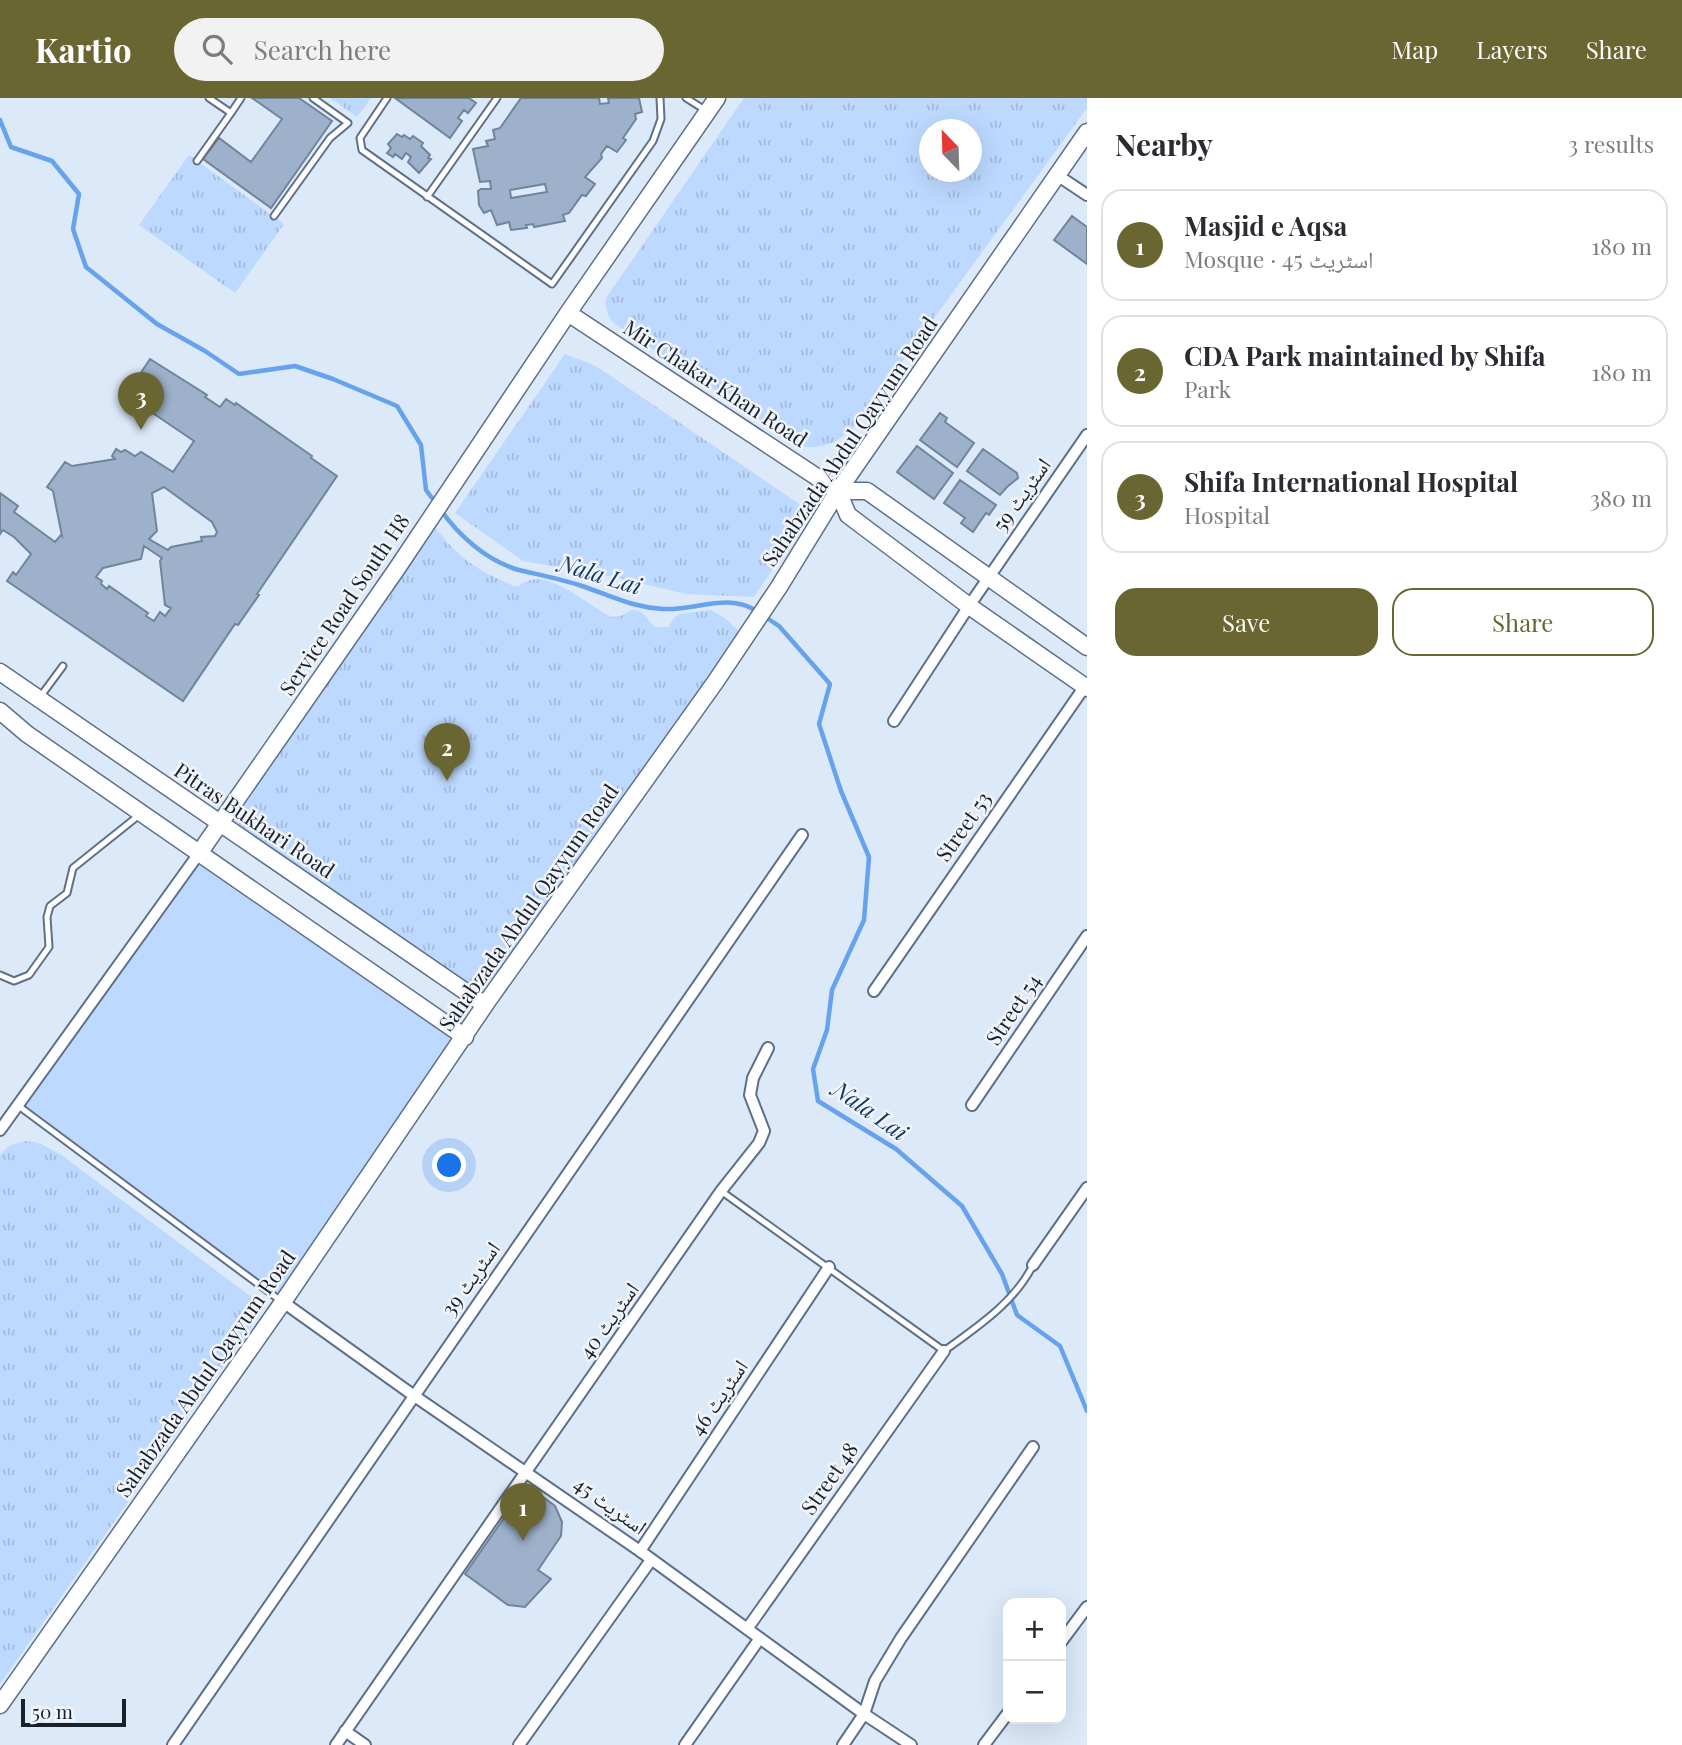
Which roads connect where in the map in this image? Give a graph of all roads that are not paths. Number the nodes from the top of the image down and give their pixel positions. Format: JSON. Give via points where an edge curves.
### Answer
{"nodes":[{"id":1,"x":209,"y":98,"type":"edge"},
{"id":2,"x":242,"y":98,"type":"edge"},
{"id":3,"x":313,"y":98,"type":"edge"},
{"id":4,"x":387,"y":98,"type":"edge"},
{"id":5,"x":487,"y":98,"type":"edge"},
{"id":6,"x":660,"y":98,"type":"edge"},
{"id":7,"x":687,"y":98,"type":"edge"},
{"id":8,"x":717,"y":98,"type":"edge"},
{"id":9,"x":496,"y":100,"type":"edge"},
{"id":10,"x":707,"y":112,"type":"junction"},
{"id":11,"x":231,"y":113,"type":"junction"},
{"id":12,"x":1087,"y":132,"type":"edge"},
{"id":13,"x":197,"y":160,"type":"dead end"},
{"id":14,"x":1057,"y":175,"type":"junction"},
{"id":15,"x":1087,"y":195,"type":"edge"},
{"id":16,"x":428,"y":197,"type":"junction"},
{"id":17,"x":274,"y":216,"type":"dead end"},
{"id":18,"x":568,"y":313,"type":"junction"},
{"id":19,"x":1087,"y":435,"type":"edge"},
{"id":20,"x":838,"y":491,"type":"junction"},
{"id":21,"x":988,"y":578,"type":"junction"},
{"id":22,"x":969,"y":606,"type":"junction"},
{"id":23,"x":1087,"y":647,"type":"edge"},
{"id":24,"x":63,"y":666,"type":"dead end"},
{"id":25,"x":0,"y":672,"type":"edge"},
{"id":26,"x":1086,"y":687,"type":"edge"},
{"id":27,"x":38,"y":700,"type":"junction"},
{"id":28,"x":0,"y":711,"type":"edge"},
{"id":29,"x":894,"y":720,"type":"dead end"},
{"id":30,"x":142,"y":812,"type":"junction"},
{"id":31,"x":221,"y":823,"type":"junction"},
{"id":32,"x":802,"y":835,"type":"dead end"},
{"id":33,"x":201,"y":852,"type":"junction"},
{"id":34,"x":1087,"y":936,"type":"edge"},
{"id":35,"x":0,"y":975,"type":"edge"},
{"id":36,"x":874,"y":990,"type":"dead end"},
{"id":37,"x":485,"y":1005,"type":"junction"},
{"id":38,"x":465,"y":1037,"type":"junction"},
{"id":39,"x":768,"y":1048,"type":"dead end"},
{"id":40,"x":16,"y":1104,"type":"junction"},
{"id":41,"x":972,"y":1105,"type":"dead end"},
{"id":42,"x":0,"y":1130,"type":"edge"},
{"id":43,"x":1087,"y":1188,"type":"edge"},
{"id":44,"x":721,"y":1191,"type":"junction"},
{"id":45,"x":1033,"y":1265,"type":"joint"},
{"id":46,"x":829,"y":1267,"type":"junction"},
{"id":47,"x":283,"y":1302,"type":"junction"},
{"id":48,"x":944,"y":1351,"type":"junction"},
{"id":49,"x":413,"y":1395,"type":"junction"},
{"id":50,"x":1033,"y":1447,"type":"dead end"},
{"id":51,"x":528,"y":1472,"type":"junction"},
{"id":52,"x":640,"y":1551,"type":"junction"},
{"id":53,"x":651,"y":1560,"type":"junction"},
{"id":54,"x":1087,"y":1607,"type":"edge"},
{"id":55,"x":747,"y":1629,"type":"junction"},
{"id":56,"x":1066,"y":1636,"type":"edge"},
{"id":57,"x":760,"y":1638,"type":"junction"},
{"id":58,"x":0,"y":1705,"type":"edge"},
{"id":59,"x":864,"y":1714,"type":"junction"},
{"id":60,"x":1003,"y":1720,"type":"edge"},
{"id":61,"x":345,"y":1731,"type":"junction"},
{"id":62,"x":173,"y":1745,"type":"edge"},
{"id":63,"x":336,"y":1745,"type":"edge"},
{"id":64,"x":365,"y":1745,"type":"edge"},
{"id":65,"x":519,"y":1745,"type":"edge"},
{"id":66,"x":685,"y":1745,"type":"edge"},
{"id":67,"x":843,"y":1745,"type":"edge"},
{"id":68,"x":911,"y":1745,"type":"edge"},
{"id":69,"x":984,"y":1745,"type":"edge"}],
"edges":[{"from":1,"to":11,"type":"lane"},
{"from":2,"to":11,"type":"lane"},
{"from":3,"to":17,"type":"lane","via":[[348,123],[330,138]]},
{"from":4,"to":16,"type":"lane","via":[[360,138],[360,146]]},
{"from":5,"to":9,"type":"lane"},
{"from":6,"to":16,"type":"lane","via":[[661,120],[653,141],[552,284]]},
{"from":7,"to":10,"type":"lane"},
{"from":8,"to":10,"type":"street","name":"Service Road South H8"},
{"from":9,"to":16,"type":"lane"},
{"from":10,"to":18,"type":"street","name":"Service Road South H8"},
{"from":11,"to":13,"type":"lane"},
{"from":12,"to":14,"type":"street","name":"Sahabzada Abdul Qayyum Road"},
{"from":14,"to":15,"type":"street"},
{"from":14,"to":20,"type":"street","name":"Sahabzada Abdul Qayyum Road"},
{"from":18,"to":20,"type":"street","name":"Mir Chakar Khan Road"},
{"from":18,"to":31,"type":"street","name":"Service Road South H8"},
{"from":19,"to":21,"type":"street","name":"اسٹریٹ 59"},
{"from":20,"to":21,"type":"street","name":"Mir Chakar Khan Road","via":[[867,491]]},
{"from":20,"to":22,"type":"street","name":"Mir Chakar Khan Road","via":[[848,515]]},
{"from":20,"to":37,"type":"street","name":"Sahabzada Abdul Qayyum Road","via":[[716,681]]},
{"from":21,"to":22,"type":"street","name":"اسٹریٹ 59"},
{"from":21,"to":23,"type":"street","name":"Mir Chakar Khan Road"},
{"from":22,"to":26,"type":"street","name":"Mir Chakar Khan Road"},
{"from":22,"to":29,"type":"street","name":"اسٹریٹ 59"},
{"from":24,"to":27,"type":"lane"},
{"from":25,"to":27,"type":"street","name":"Pitras Bukhari Road"},
{"from":26,"to":36,"type":"street","name":"Street 53"},
{"from":27,"to":31,"type":"street","name":"Pitras Bukhari Road"},
{"from":28,"to":30,"type":"street"},
{"from":30,"to":33,"type":"street"},
{"from":30,"to":35,"type":"lane","via":[[73,867],[67,893],[50,906],[49,947],[29,975],[15,981]]},
{"from":31,"to":33,"type":"street","name":"Service Road South H8"},
{"from":31,"to":37,"type":"street","name":"Pitras Bukhari Road"},
{"from":32,"to":49,"type":"street","name":"اسٹریٹ 39"},
{"from":33,"to":38,"type":"street"},
{"from":33,"to":40,"type":"street","name":"Service Road South H8"},
{"from":34,"to":41,"type":"street","name":"Street 54"},
{"from":37,"to":38,"type":"street","name":"Sahabzada Abdul Qayyum Road"},
{"from":38,"to":47,"type":"street","name":"Sahabzada Abdul Qayyum Road"},
{"from":39,"to":44,"type":"street","name":"اسٹریٹ 40","via":[[750,1095],[764,1131]]},
{"from":40,"to":42,"type":"street","name":"Service Road South H8"},
{"from":40,"to":47,"type":"lane"},
{"from":43,"to":45,"type":"street"},
{"from":44,"to":46,"type":"lane"},
{"from":44,"to":51,"type":"street","name":"اسٹریٹ 40"},
{"from":45,"to":48,"type":"lane","via":[[1024,1283],[989,1317]]},
{"from":46,"to":48,"type":"lane"},
{"from":46,"to":52,"type":"street","name":"اسٹریٹ 46"},
{"from":47,"to":49,"type":"street","name":"اسٹریٹ 45"},
{"from":47,"to":58,"type":"street","name":"Sahabzada Abdul Qayyum Road"},
{"from":48,"to":55,"type":"street","name":"Street 48"},
{"from":49,"to":51,"type":"street","name":"اسٹریٹ 45"},
{"from":49,"to":62,"type":"street","name":"اسٹریٹ 39"},
{"from":50,"to":59,"type":"street","via":[[901,1638],[875,1681]]},
{"from":51,"to":52,"type":"street","name":"اسٹریٹ 45"},
{"from":51,"to":61,"type":"street","name":"اسٹریٹ 40"},
{"from":52,"to":53,"type":"street","name":"اسٹریٹ 45"},
{"from":53,"to":55,"type":"street","name":"اسٹریٹ 45"},
{"from":53,"to":65,"type":"street"},
{"from":54,"to":56,"type":"street"},
{"from":55,"to":57,"type":"street","name":"اسٹریٹ 45"},
{"from":57,"to":59,"type":"street","name":"اسٹریٹ 45"},
{"from":57,"to":66,"type":"street"},
{"from":59,"to":67,"type":"street"},
{"from":59,"to":68,"type":"street","name":"اسٹریٹ 45"},
{"from":60,"to":69,"type":"street"},
{"from":61,"to":63,"type":"street","name":"اسٹریٹ 40"},
{"from":61,"to":64,"type":"street"}]}
